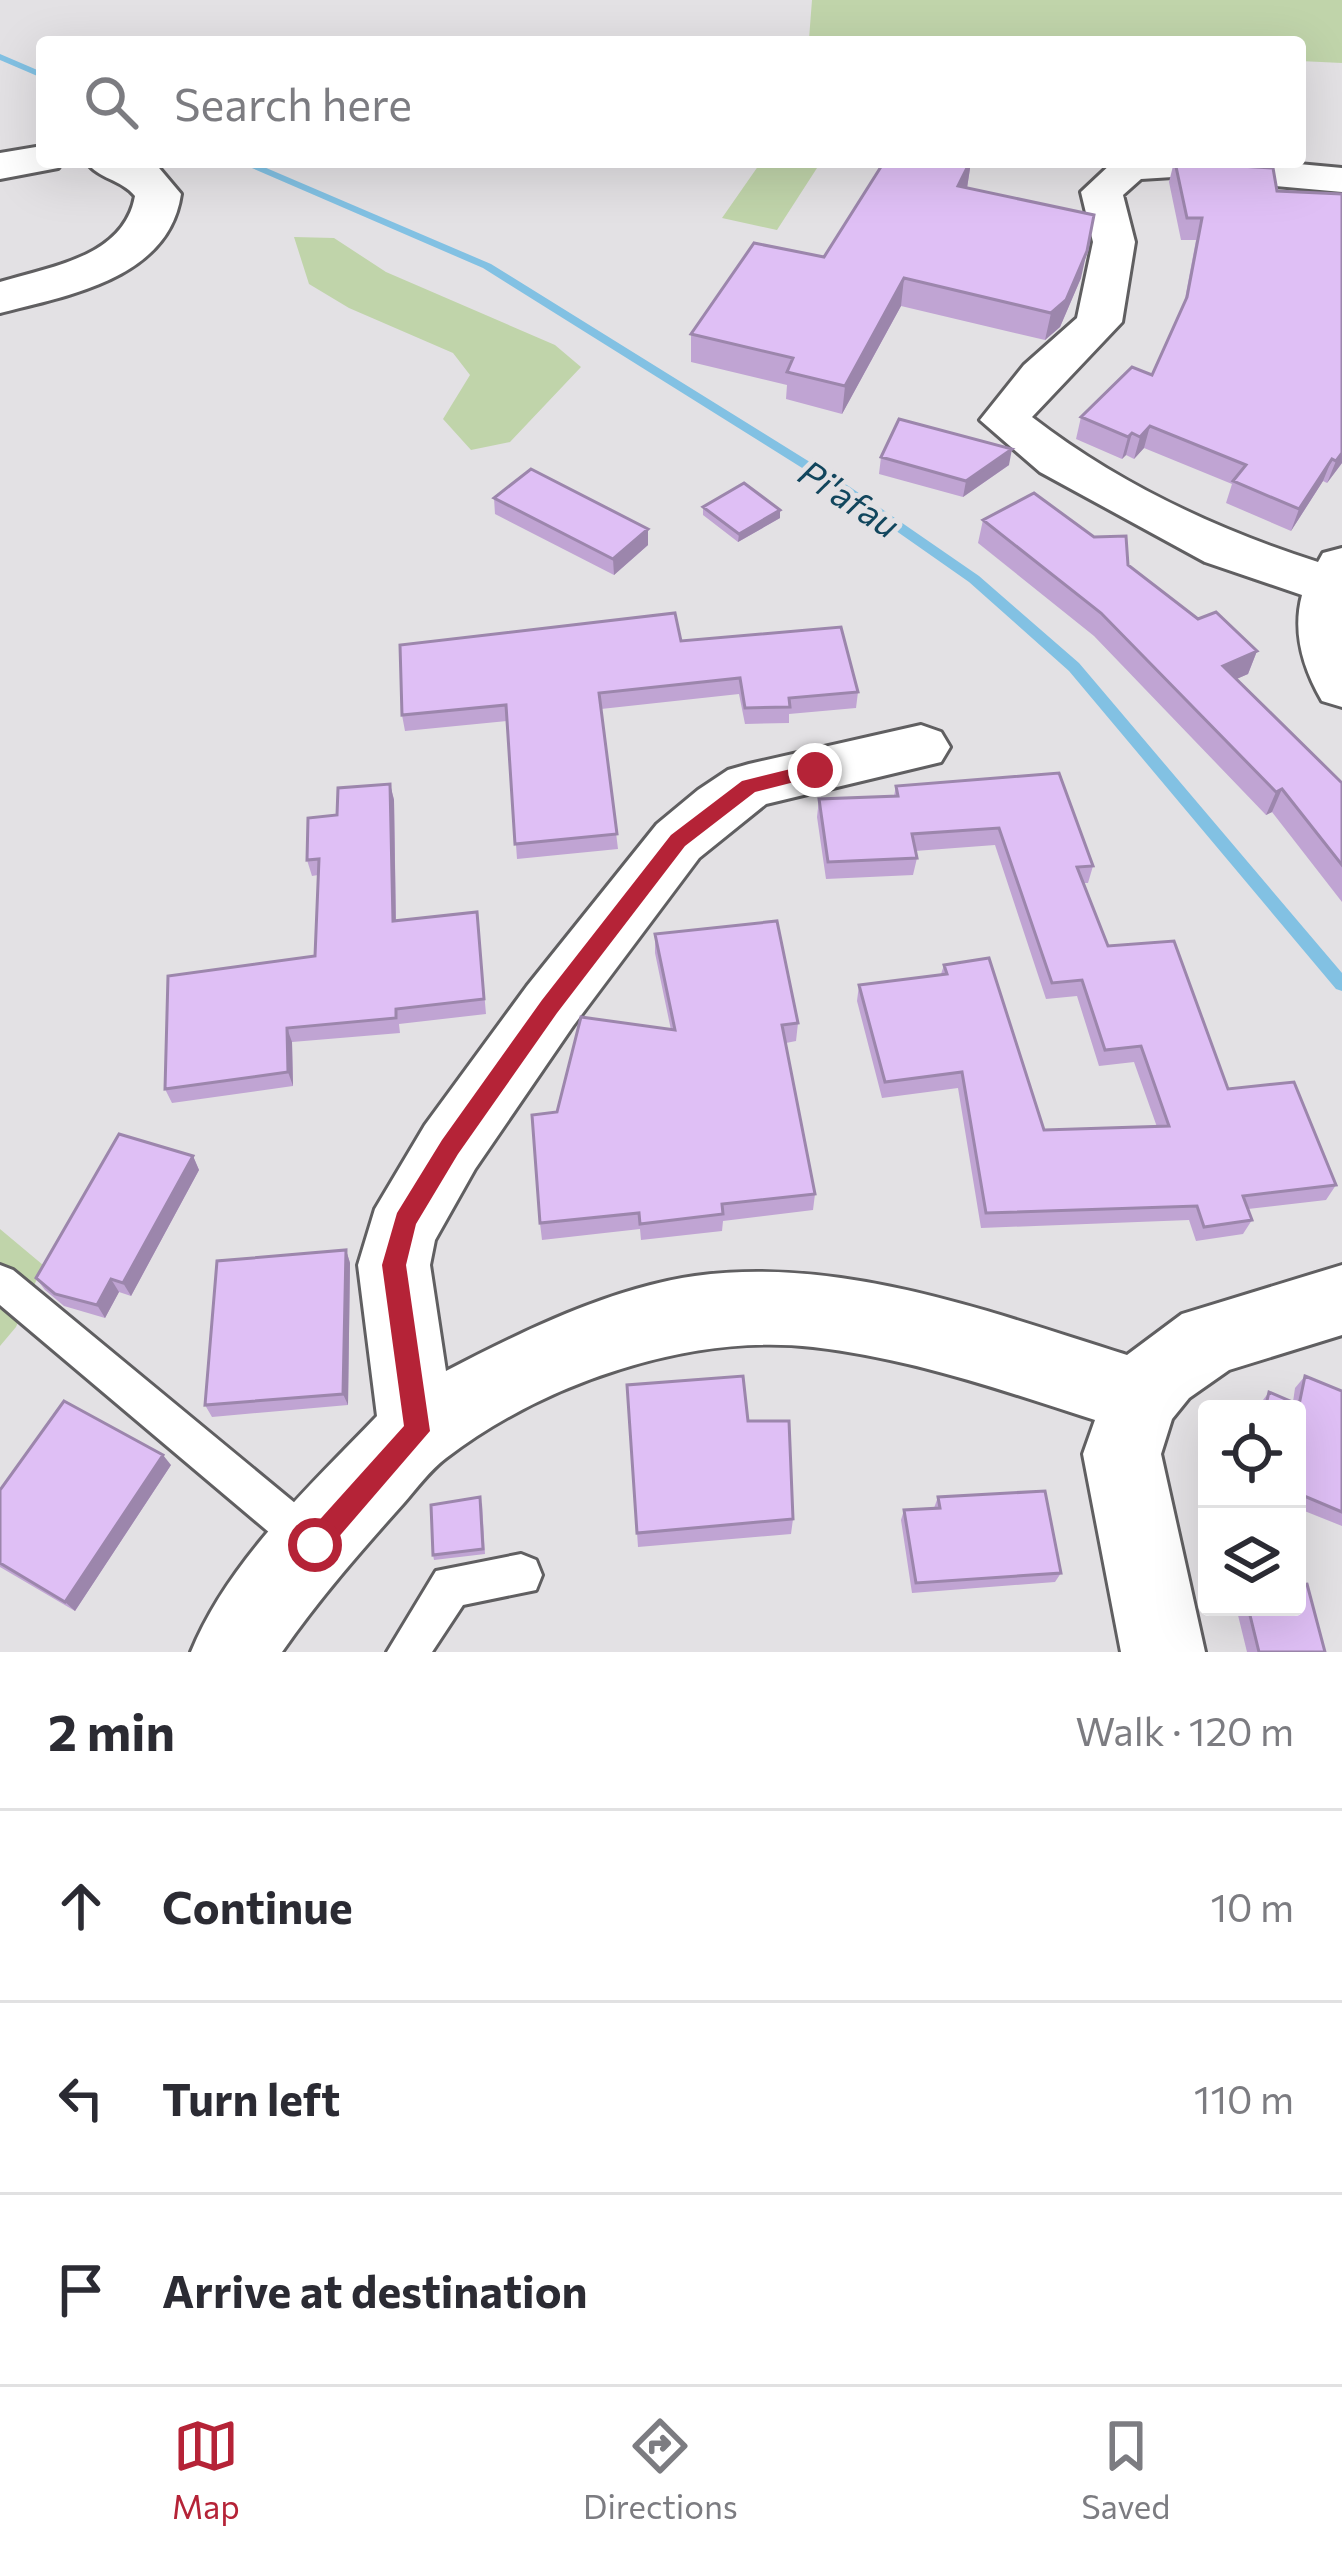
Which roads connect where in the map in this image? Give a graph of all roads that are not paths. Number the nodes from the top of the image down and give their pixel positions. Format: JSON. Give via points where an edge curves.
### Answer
{"nodes":[{"id":1,"x":36,"y":160,"type":"edge"},
{"id":2,"x":0,"y":166,"type":"edge"},
{"id":3,"x":128,"y":168,"type":"edge"},
{"id":4,"x":1130,"y":168,"type":"edge"},
{"id":5,"x":1207,"y":168,"type":"edge"},
{"id":6,"x":1342,"y":180,"type":"edge"},
{"id":7,"x":0,"y":298,"type":"edge"},
{"id":8,"x":1336,"y":575,"type":"edge"},
{"id":9,"x":1342,"y":687,"type":"edge"},
{"id":10,"x":921,"y":747,"type":"dead end"},
{"id":11,"x":0,"y":1282,"type":"edge"},
{"id":12,"x":1342,"y":1300,"type":"edge"},
{"id":13,"x":1141,"y":1397,"type":"junction"},
{"id":14,"x":418,"y":1431,"type":"junction"},
{"id":15,"x":315,"y":1545,"type":"junction"},
{"id":16,"x":521,"y":1575,"type":"dead end"},
{"id":17,"x":233,"y":1652,"type":"edge"},
{"id":18,"x":408,"y":1652,"type":"edge"},
{"id":19,"x":1163,"y":1652,"type":"edge"}],
"edges":[{"from":1,"to":2,"type":"street"},
{"from":3,"to":7,"type":"street","via":[[158,194],[144,238],[104,263]]},
{"from":4,"to":8,"type":"street","via":[[1102,192],[1114,242],[1099,322],[1004,421],[1057,461],[1223,550]]},
{"from":5,"to":6,"type":"street"},
{"from":8,"to":9,"type":"street","via":[[1322,646]]},
{"from":10,"to":14,"type":"street","via":[[749,786],[719,806],[678,841],[550,1006],[400,1233],[398,1313]]},
{"from":11,"to":15,"type":"lane"},
{"from":12,"to":13,"type":"street","via":[[1209,1340]]},
{"from":13,"to":14,"type":"street","via":[[879,1322],[695,1312],[530,1371]]},
{"from":13,"to":19,"type":"street","via":[[1122,1454]]},
{"from":14,"to":15,"type":"street"},
{"from":15,"to":17,"type":"street"},
{"from":16,"to":18,"type":"lane","via":[[451,1586]]}]}
